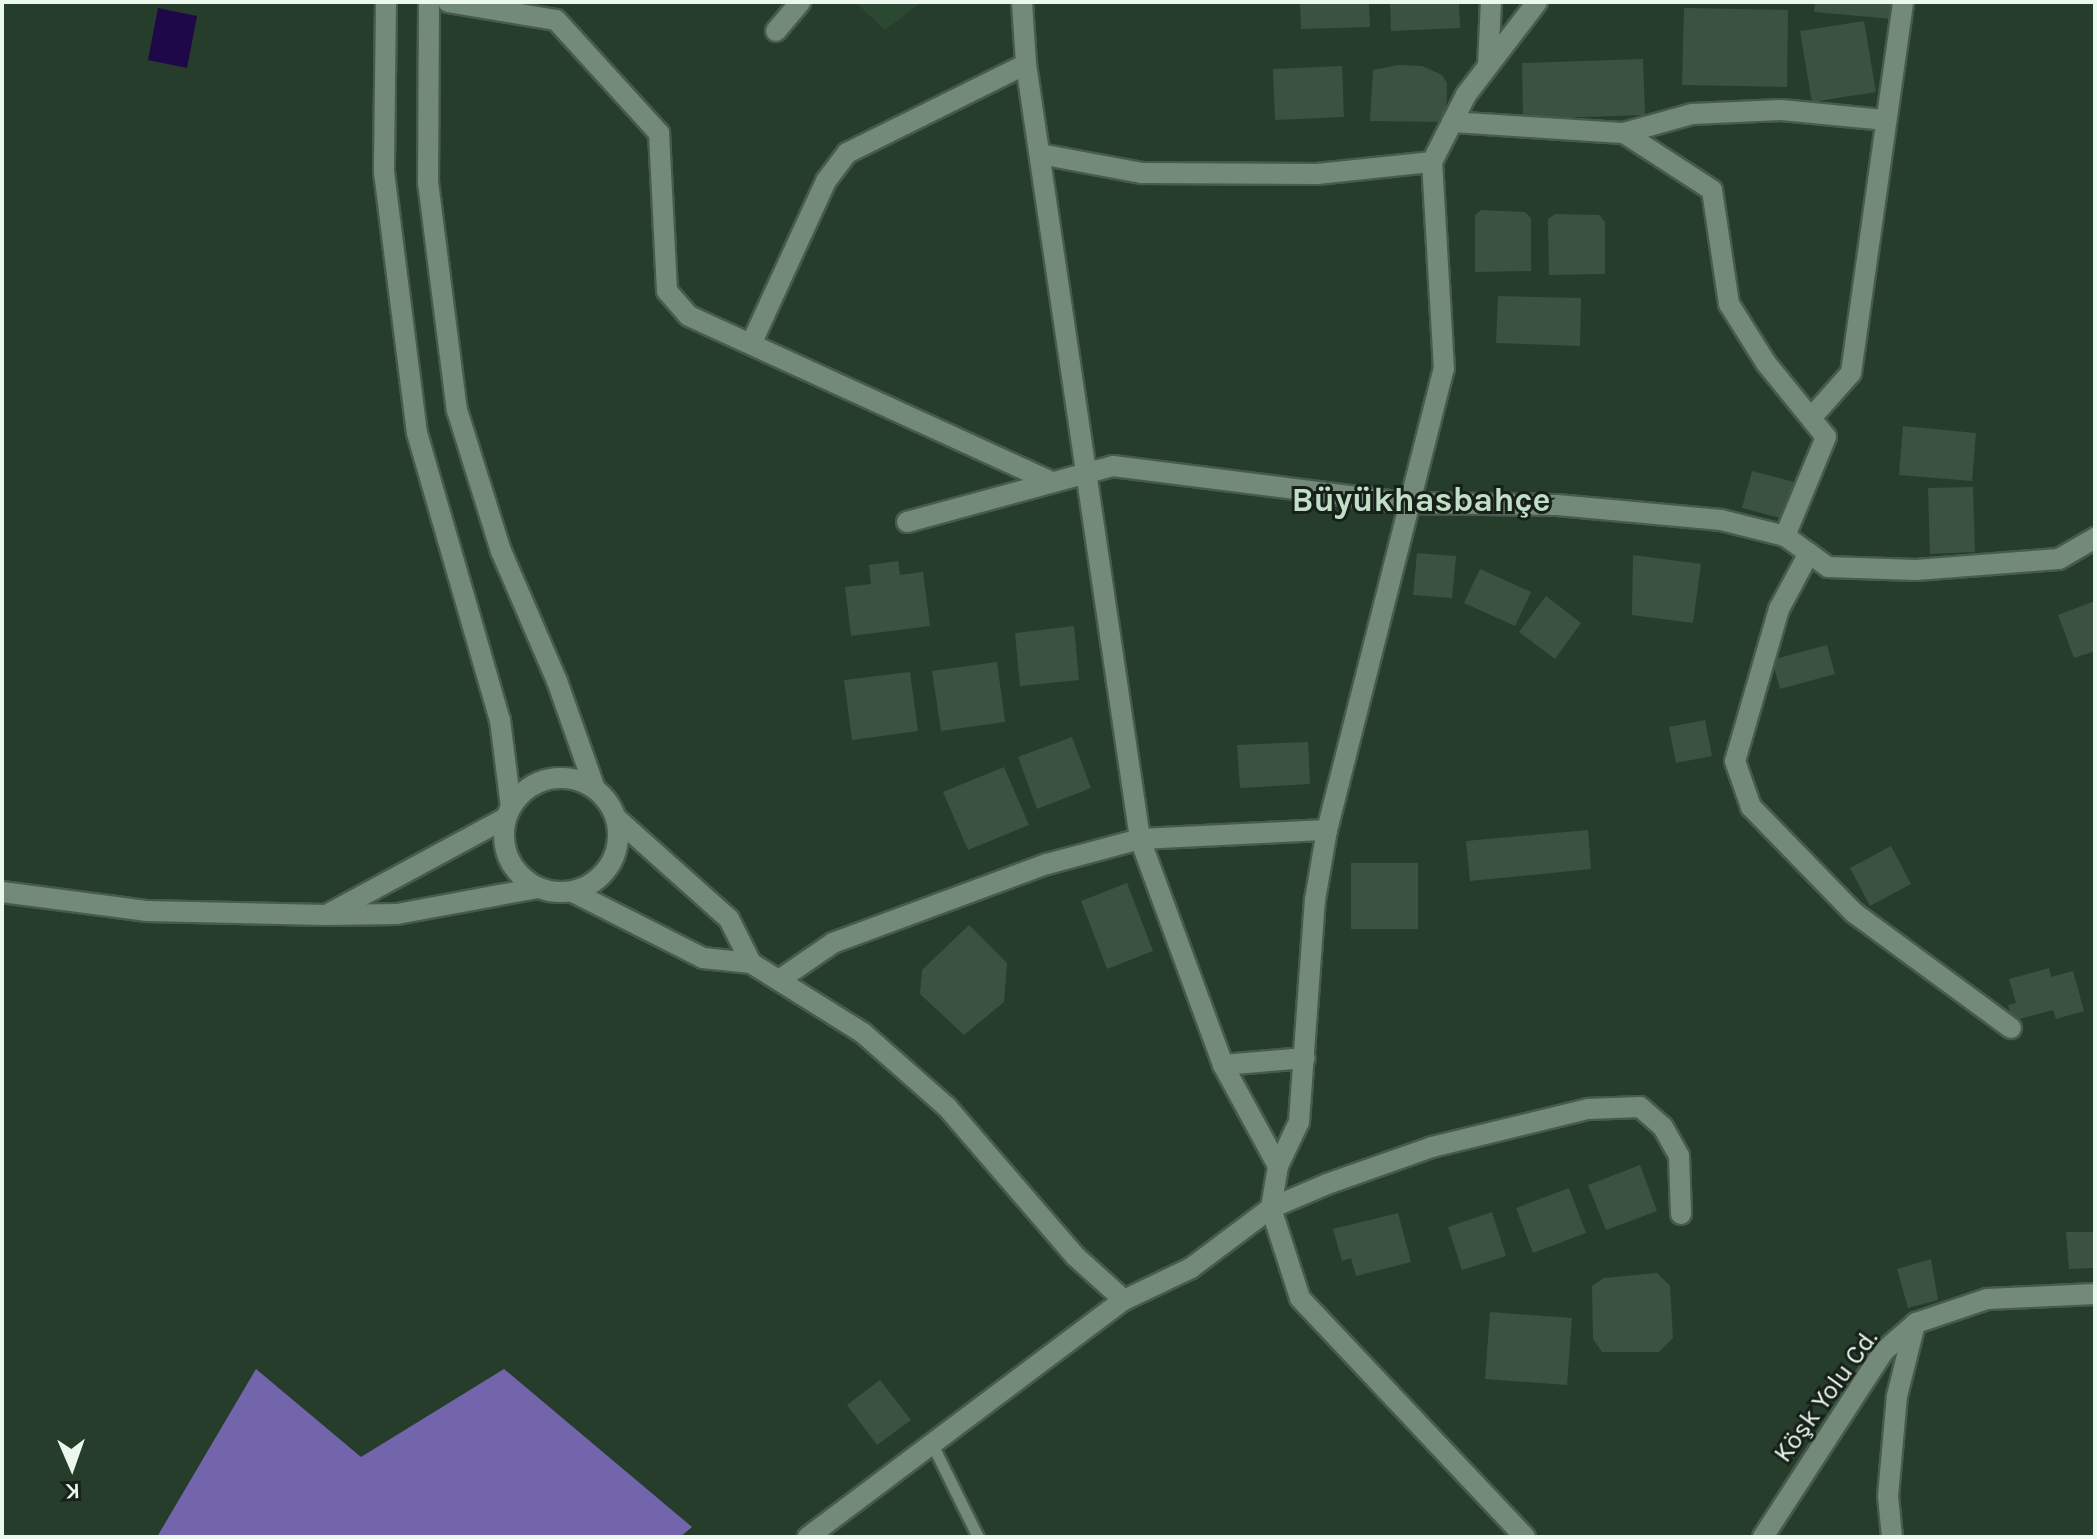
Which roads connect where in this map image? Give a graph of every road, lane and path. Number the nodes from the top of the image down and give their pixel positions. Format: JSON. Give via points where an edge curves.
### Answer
{"nodes":[{"id":1,"x":386,"y":2,"type":"edge"},
{"id":2,"x":429,"y":2,"type":"edge"},
{"id":3,"x":448,"y":2,"type":"edge"},
{"id":4,"x":800,"y":2,"type":"edge"},
{"id":5,"x":1022,"y":2,"type":"edge"},
{"id":6,"x":1491,"y":2,"type":"edge"},
{"id":7,"x":1537,"y":2,"type":"edge"},
{"id":8,"x":1903,"y":2,"type":"edge"},
{"id":9,"x":559,"y":11,"type":"edge"},
{"id":10,"x":776,"y":31,"type":"dead end"},
{"id":11,"x":1026,"y":64,"type":"junction"},
{"id":12,"x":1488,"y":65,"type":"junction"},
{"id":13,"x":1884,"y":120,"type":"junction"},
{"id":14,"x":1452,"y":122,"type":"junction"},
{"id":15,"x":1624,"y":133,"type":"junction"},
{"id":16,"x":1040,"y":154,"type":"junction"},
{"id":17,"x":1432,"y":162,"type":"junction"},
{"id":18,"x":752,"y":342,"type":"junction"},
{"id":19,"x":1811,"y":418,"type":"junction"},
{"id":20,"x":1086,"y":469,"type":"junction"},
{"id":21,"x":1047,"y":480,"type":"junction"},
{"id":22,"x":1407,"y":503,"type":"junction"},
{"id":23,"x":907,"y":522,"type":"dead end"},
{"id":24,"x":1785,"y":536,"type":"junction"},
{"id":25,"x":2095,"y":538,"type":"edge"},
{"id":26,"x":1809,"y":553,"type":"junction"},
{"id":27,"x":595,"y":789,"type":"junction"},
{"id":28,"x":508,"y":812,"type":"junction"},
{"id":29,"x":616,"y":818,"type":"junction"},
{"id":30,"x":1327,"y":830,"type":"junction"},
{"id":31,"x":1140,"y":839,"type":"junction"},
{"id":32,"x":537,"y":888,"type":"junction"},
{"id":33,"x":2,"y":892,"type":"edge"},
{"id":34,"x":573,"y":892,"type":"junction"},
{"id":35,"x":326,"y":915,"type":"junction"},
{"id":36,"x":751,"y":963,"type":"junction"},
{"id":37,"x":779,"y":980,"type":"junction"},
{"id":38,"x":2011,"y":1028,"type":"dead end"},
{"id":39,"x":1305,"y":1058,"type":"junction"},
{"id":40,"x":1223,"y":1065,"type":"junction"},
{"id":41,"x":1278,"y":1166,"type":"junction"},
{"id":42,"x":1271,"y":1208,"type":"junction"},
{"id":43,"x":1681,"y":1214,"type":"dead end"},
{"id":44,"x":2095,"y":1294,"type":"edge"},
{"id":45,"x":1124,"y":1300,"type":"junction"},
{"id":46,"x":1916,"y":1323,"type":"junction"},
{"id":47,"x":932,"y":1444,"type":"junction"},
{"id":48,"x":808,"y":1537,"type":"edge"},
{"id":49,"x":978,"y":1537,"type":"edge"},
{"id":50,"x":1525,"y":1537,"type":"edge"},
{"id":51,"x":1763,"y":1537,"type":"edge"},
{"id":52,"x":1892,"y":1537,"type":"edge"}],
"edges":[{"from":1,"to":28,"type":"street","via":[[384,172],[417,433],[500,720]]},
{"from":2,"to":27,"type":"street","via":[[428,182],[457,410],[501,551],[557,681]]},
{"from":3,"to":9,"type":"street"},
{"from":4,"to":10,"type":"street"},
{"from":5,"to":11,"type":"street"},
{"from":6,"to":12,"type":"street"},
{"from":7,"to":12,"type":"street"},
{"from":8,"to":13,"type":"street"},
{"from":9,"to":18,"type":"street","via":[[659,133],[667,291],[689,316]]},
{"from":11,"to":16,"type":"street"},
{"from":11,"to":18,"type":"street","via":[[847,153],[826,181]]},
{"from":12,"to":14,"type":"street"},
{"from":13,"to":15,"type":"street","via":[[1781,110],[1692,114]]},
{"from":13,"to":19,"type":"street","via":[[1851,373]]},
{"from":14,"to":15,"type":"street"},
{"from":14,"to":17,"type":"street"},
{"from":15,"to":19,"type":"street","via":[[1712,190],[1729,304],[1766,363]]},
{"from":16,"to":17,"type":"street","via":[[1142,173],[1317,174]]},
{"from":16,"to":20,"type":"street"},
{"from":17,"to":22,"type":"street","via":[[1444,369]]},
{"from":18,"to":21,"type":"street"},
{"from":19,"to":24,"type":"street","via":[[1826,437]]},
{"from":20,"to":21,"type":"street"},
{"from":20,"to":22,"type":"street","via":[[1113,466]]},
{"from":20,"to":31,"type":"street"},
{"from":21,"to":23,"type":"street"},
{"from":22,"to":24,"type":"street","via":[[1642,512],[1721,520]]},
{"from":22,"to":30,"type":"street"},
{"from":24,"to":26,"type":"street"},
{"from":25,"to":26,"type":"street","via":[[2059,559],[1916,570],[1828,567]]},
{"from":26,"to":38,"type":"street","via":[[1779,609],[1735,761],[1751,807],[1853,912]]},
{"from":27,"to":28,"type":"street","via":[[573,779],[549,779],[527,789]]},
{"from":27,"to":29,"type":"street"},
{"from":28,"to":32,"type":"street","via":[[503,841],[511,864]]},
{"from":28,"to":35,"type":"street"},
{"from":29,"to":34,"type":"street","via":[[618,842],[611,864],[595,882]]},
{"from":29,"to":36,"type":"street","via":[[729,919]]},
{"from":30,"to":31,"type":"street"},
{"from":30,"to":39,"type":"street","via":[[1315,900]]},
{"from":31,"to":37,"type":"street","via":[[1047,864],[833,943]]},
{"from":31,"to":40,"type":"street"},
{"from":32,"to":34,"type":"street"},
{"from":32,"to":35,"type":"street","via":[[397,914]]},
{"from":33,"to":35,"type":"street","via":[[146,911]]},
{"from":34,"to":36,"type":"street","via":[[703,958]]},
{"from":36,"to":37,"type":"street"},
{"from":37,"to":45,"type":"street","via":[[863,1033],[947,1107],[1075,1256]]},
{"from":39,"to":40,"type":"street"},
{"from":39,"to":41,"type":"street","via":[[1299,1122]]},
{"from":40,"to":41,"type":"street"},
{"from":41,"to":42,"type":"street"},
{"from":42,"to":43,"type":"street","via":[[1432,1147],[1588,1109],[1640,1107],[1663,1127],[1679,1156]]},
{"from":42,"to":45,"type":"street","via":[[1191,1268]]},
{"from":42,"to":50,"type":"street","via":[[1300,1298]]},
{"from":44,"to":46,"type":"street","name":"Köşk Yolu Cd.","via":[[1987,1299]]},
{"from":45,"to":47,"type":"street"},
{"from":46,"to":51,"type":"street","name":"Köşk Yolu Cd.","via":[[1884,1351]]},
{"from":46,"to":52,"type":"street","via":[[1897,1396],[1888,1496]]},
{"from":47,"to":48,"type":"street"},
{"from":47,"to":49,"type":"lane"}]}
